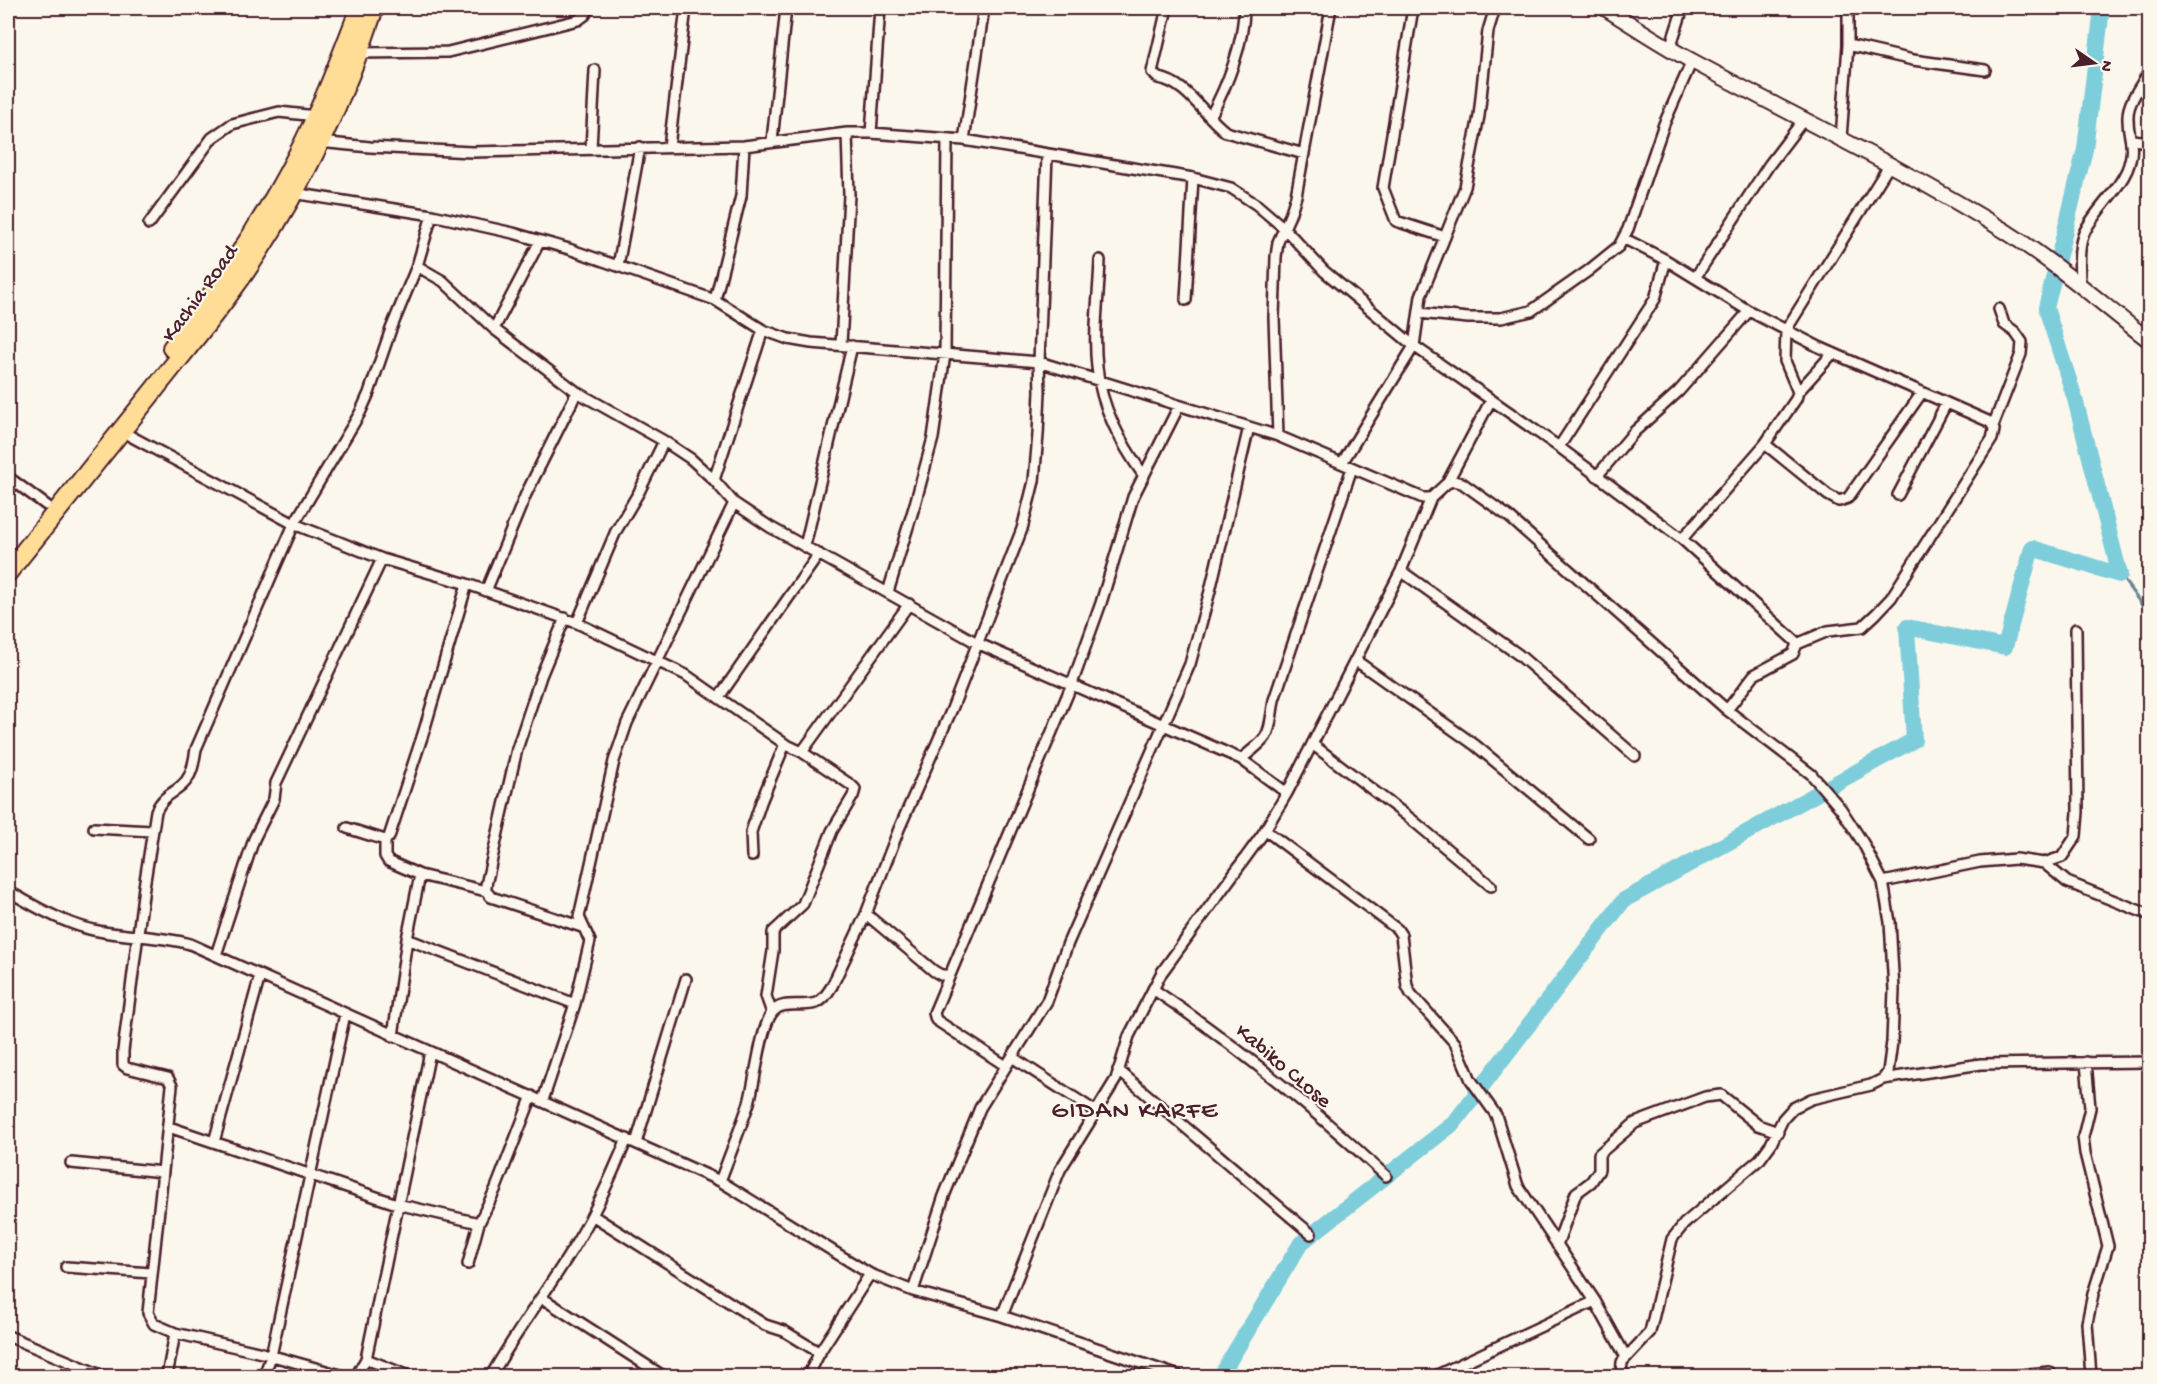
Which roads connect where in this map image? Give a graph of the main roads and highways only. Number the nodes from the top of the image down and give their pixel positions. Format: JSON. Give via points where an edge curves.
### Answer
{"nodes":[{"id":1,"x":360,"y":8,"type":"edge"},
{"id":2,"x":374,"y":8,"type":"edge"},
{"id":3,"x":9,"y":563,"type":"edge"}],
"edges":[{"from":1,"to":3,"type":"highway","name":"Kachia Road","via":[[316,116],[265,213],[210,297],[46,505]]},
{"from":2,"to":3,"type":"highway","name":"Kachia Road","via":[[319,142],[254,257],[121,431]]}]}
